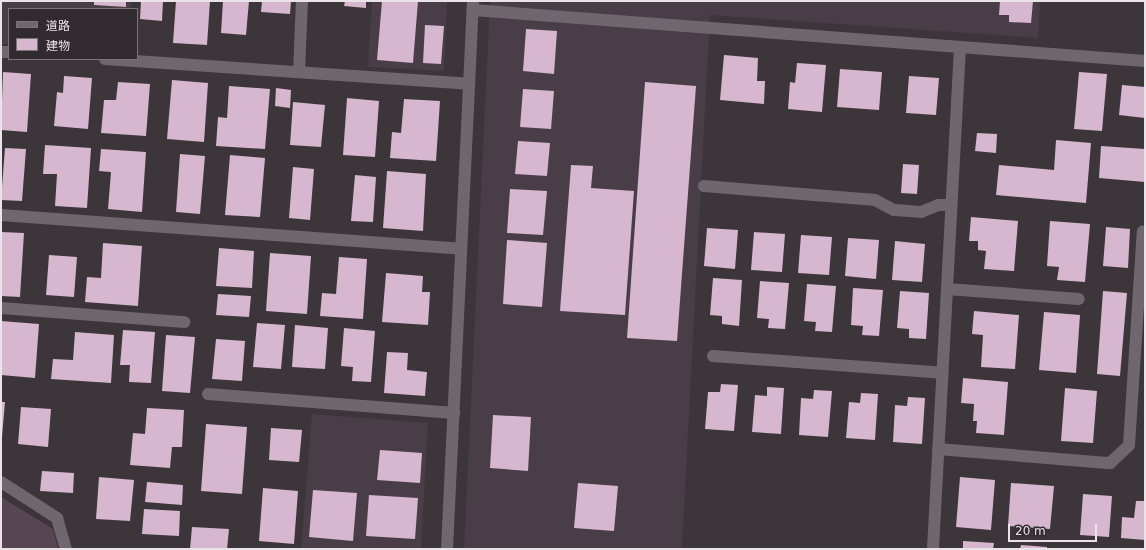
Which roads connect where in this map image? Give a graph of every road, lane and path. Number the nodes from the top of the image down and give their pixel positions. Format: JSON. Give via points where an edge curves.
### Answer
{"nodes":[{"id":1,"x":302,"y":1,"type":"edge"},
{"id":2,"x":473,"y":6,"type":"edge"},
{"id":3,"x":960,"y":47,"type":"junction"},
{"id":4,"x":120,"y":60,"type":"edge"},
{"id":5,"x":1145,"y":61,"type":"edge"},
{"id":6,"x":298,"y":72,"type":"junction"},
{"id":7,"x":469,"y":84,"type":"junction"},
{"id":8,"x":704,"y":186,"type":"dead end"},
{"id":9,"x":951,"y":205,"type":"junction"},
{"id":10,"x":1,"y":215,"type":"edge"},
{"id":11,"x":1143,"y":231,"type":"dead end"},
{"id":12,"x":461,"y":249,"type":"junction"},
{"id":13,"x":947,"y":289,"type":"junction"},
{"id":14,"x":1079,"y":299,"type":"dead end"},
{"id":15,"x":1,"y":308,"type":"edge"},
{"id":16,"x":184,"y":322,"type":"dead end"},
{"id":17,"x":713,"y":356,"type":"dead end"},
{"id":18,"x":942,"y":374,"type":"junction"},
{"id":19,"x":208,"y":394,"type":"dead end"},
{"id":20,"x":454,"y":413,"type":"junction"},
{"id":21,"x":938,"y":449,"type":"junction"},
{"id":22,"x":1,"y":482,"type":"edge"},
{"id":23,"x":66,"y":549,"type":"edge"},
{"id":24,"x":447,"y":549,"type":"edge"},
{"id":25,"x":932,"y":549,"type":"edge"}],
"edges":[{"from":1,"to":6,"type":"street"},
{"from":2,"to":3,"type":"street"},
{"from":2,"to":7,"type":"street"},
{"from":3,"to":5,"type":"street"},
{"from":3,"to":9,"type":"street"},
{"from":4,"to":6,"type":"street"},
{"from":6,"to":7,"type":"street"},
{"from":7,"to":12,"type":"street"},
{"from":8,"to":9,"type":"street","via":[[875,200],[901,211],[921,212],[938,205]]},
{"from":9,"to":13,"type":"street"},
{"from":10,"to":12,"type":"street"},
{"from":11,"to":21,"type":"street","via":[[1128,445],[1110,463]]},
{"from":12,"to":20,"type":"street"},
{"from":13,"to":14,"type":"street"},
{"from":13,"to":18,"type":"street"},
{"from":15,"to":16,"type":"street"},
{"from":17,"to":18,"type":"street"},
{"from":18,"to":21,"type":"street"},
{"from":19,"to":20,"type":"street"},
{"from":20,"to":24,"type":"street"},
{"from":21,"to":25,"type":"street"},
{"from":22,"to":23,"type":"street","via":[[58,518]]}]}
